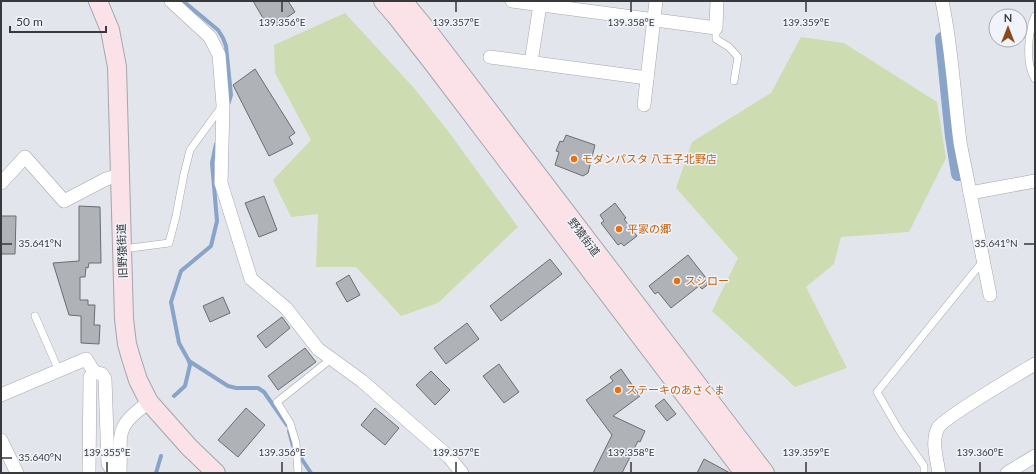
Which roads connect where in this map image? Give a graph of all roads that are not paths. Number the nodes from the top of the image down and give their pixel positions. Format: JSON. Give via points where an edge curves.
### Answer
{"nodes":[{"id":1,"x":98,"y":1,"type":"edge"},
{"id":2,"x":171,"y":1,"type":"edge"},
{"id":3,"x":383,"y":1,"type":"edge"},
{"id":4,"x":403,"y":1,"type":"edge"},
{"id":5,"x":512,"y":1,"type":"edge"},
{"id":6,"x":656,"y":1,"type":"edge"},
{"id":7,"x":717,"y":1,"type":"edge"},
{"id":8,"x":942,"y":1,"type":"edge"},
{"id":9,"x":540,"y":5,"type":"junction"},
{"id":10,"x":1035,"y":16,"type":"edge"},
{"id":11,"x":654,"y":20,"type":"junction"},
{"id":12,"x":716,"y":28,"type":"junction"},
{"id":13,"x":490,"y":57,"type":"dead end"},
{"id":14,"x":531,"y":62,"type":"junction"},
{"id":15,"x":647,"y":78,"type":"junction"},
{"id":16,"x":1035,"y":79,"type":"edge"},
{"id":17,"x":734,"y":81,"type":"dead end"},
{"id":18,"x":644,"y":105,"type":"dead end"},
{"id":19,"x":223,"y":107,"type":"junction"},
{"id":20,"x":120,"y":175,"type":"junction"},
{"id":21,"x":1035,"y":181,"type":"edge"},
{"id":22,"x":1,"y":183,"type":"edge"},
{"id":23,"x":970,"y":193,"type":"junction"},
{"id":24,"x":122,"y":249,"type":"junction"},
{"id":25,"x":983,"y":260,"type":"junction"},
{"id":26,"x":990,"y":295,"type":"dead end"},
{"id":27,"x":35,"y":316,"type":"dead end"},
{"id":28,"x":331,"y":358,"type":"junction"},
{"id":29,"x":1035,"y":364,"type":"edge"},
{"id":30,"x":59,"y":370,"type":"junction"},
{"id":31,"x":94,"y":372,"type":"junction"},
{"id":32,"x":1,"y":395,"type":"edge"},
{"id":33,"x":149,"y":402,"type":"junction"},
{"id":34,"x":1,"y":440,"type":"edge"},
{"id":35,"x":1035,"y":456,"type":"edge"},
{"id":36,"x":17,"y":473,"type":"edge"},
{"id":37,"x":89,"y":473,"type":"edge"},
{"id":38,"x":114,"y":473,"type":"edge"},
{"id":39,"x":120,"y":473,"type":"edge"},
{"id":40,"x":216,"y":473,"type":"edge"},
{"id":41,"x":298,"y":473,"type":"edge"},
{"id":42,"x":462,"y":473,"type":"edge"},
{"id":43,"x":744,"y":473,"type":"edge"},
{"id":44,"x":765,"y":473,"type":"edge"},
{"id":45,"x":924,"y":473,"type":"edge"},
{"id":46,"x":939,"y":473,"type":"edge"},
{"id":47,"x":1007,"y":473,"type":"edge"}],
"edges":[{"from":1,"to":20,"type":"main road","name":"旧野猿街道","via":[[110,30],[117,67]]},
{"from":2,"to":19,"type":"street","via":[[210,37],[219,55]]},
{"from":3,"to":43,"type":"main road","name":"野猿街道","via":[[423,50]]},
{"from":4,"to":44,"type":"main road","name":"野猿街道"},
{"from":5,"to":9,"type":"street"},
{"from":6,"to":11,"type":"street"},
{"from":7,"to":12,"type":"street"},
{"from":8,"to":23,"type":"street","via":[[947,23],[960,141]]},
{"from":9,"to":11,"type":"street"},
{"from":9,"to":14,"type":"street"},
{"from":10,"to":16,"type":"lane","via":[[1027,52]]},
{"from":11,"to":12,"type":"street"},
{"from":11,"to":15,"type":"street"},
{"from":12,"to":17,"type":"lane","via":[[716,39],[729,47],[738,57]]},
{"from":13,"to":14,"type":"street"},
{"from":14,"to":15,"type":"street"},
{"from":15,"to":18,"type":"street"},
{"from":19,"to":24,"type":"lane","via":[[190,150],[169,242]]},
{"from":19,"to":28,"type":"street","via":[[221,183],[251,279],[286,308],[318,349]]},
{"from":20,"to":22,"type":"street","via":[[106,179],[64,201],[25,157]]},
{"from":20,"to":24,"type":"main road","name":"旧野猿街道"},
{"from":21,"to":23,"type":"street"},
{"from":23,"to":25,"type":"street"},
{"from":24,"to":33,"type":"main road","name":"旧野猿街道","via":[[127,344],[138,380]]},
{"from":25,"to":26,"type":"street"},
{"from":25,"to":45,"type":"lane","via":[[877,392],[924,466]]},
{"from":27,"to":30,"type":"lane"},
{"from":28,"to":41,"type":"lane","via":[[278,402],[290,423],[296,443]]},
{"from":28,"to":42,"type":"street","via":[[362,381],[449,457]]},
{"from":29,"to":46,"type":"street","via":[[951,416],[938,427],[934,440]]},
{"from":30,"to":31,"type":"street","via":[[86,359]]},
{"from":30,"to":32,"type":"street"},
{"from":31,"to":37,"type":"street","via":[[90,377]]},
{"from":31,"to":38,"type":"street","via":[[102,374],[105,379],[108,464]]},
{"from":33,"to":39,"type":"street","via":[[127,420],[120,432]]},
{"from":33,"to":40,"type":"main road","name":"旧野猿街道"},
{"from":34,"to":36,"type":"street"},
{"from":35,"to":47,"type":"street"}]}
